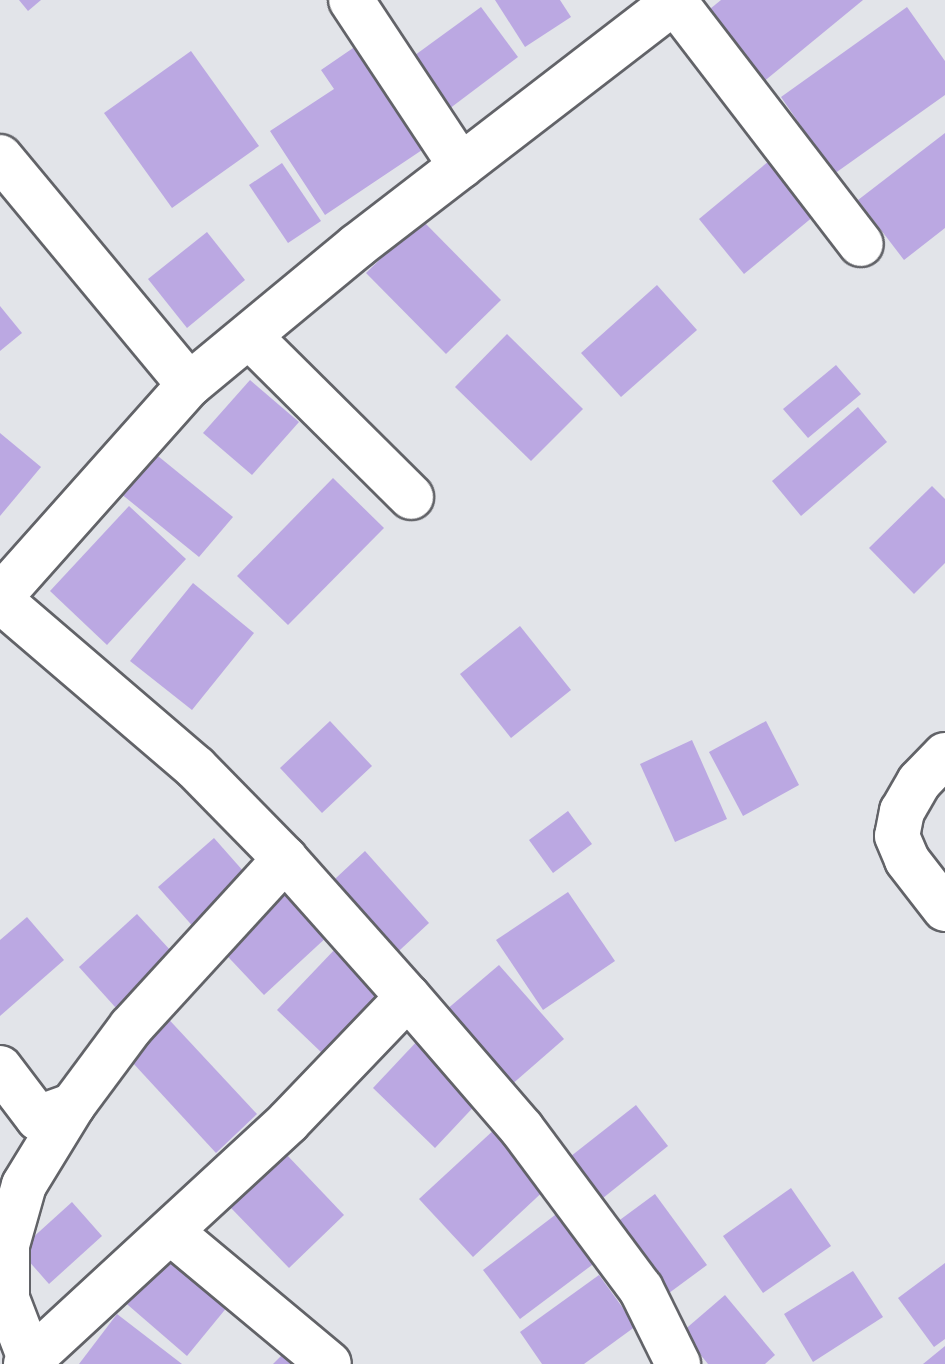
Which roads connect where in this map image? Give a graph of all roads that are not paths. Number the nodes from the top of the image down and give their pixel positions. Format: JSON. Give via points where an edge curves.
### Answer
{"nodes":[{"id":1,"x":351,"y":0,"type":"edge"},
{"id":2,"x":676,"y":1,"type":"edge"},
{"id":3,"x":0,"y":157,"type":"edge"},
{"id":4,"x":461,"y":166,"type":"junction"},
{"id":5,"x":861,"y":244,"type":"dead end"},
{"id":6,"x":250,"y":337,"type":"junction"},
{"id":7,"x":189,"y":385,"type":"junction"},
{"id":8,"x":411,"y":497,"type":"dead end"},
{"id":9,"x":0,"y":598,"type":"edge"},
{"id":10,"x":945,"y":755,"type":"edge"},
{"id":11,"x":285,"y":859,"type":"junction"},
{"id":12,"x":945,"y":909,"type":"edge"},
{"id":13,"x":408,"y":997,"type":"junction"},
{"id":14,"x":0,"y":1068,"type":"edge"},
{"id":15,"x":73,"y":1105,"type":"junction"},
{"id":16,"x":172,"y":1233,"type":"junction"},
{"id":17,"x":29,"y":1363,"type":"edge"},
{"id":18,"x":329,"y":1364,"type":"edge"},
{"id":19,"x":678,"y":1364,"type":"edge"}],
"edges":[{"from":1,"to":4,"type":"street"},
{"from":2,"to":4,"type":"street"},
{"from":2,"to":5,"type":"street"},
{"from":3,"to":7,"type":"street"},
{"from":4,"to":6,"type":"street"},
{"from":6,"to":7,"type":"street"},
{"from":6,"to":8,"type":"street"},
{"from":7,"to":9,"type":"street"},
{"from":9,"to":11,"type":"street","via":[[196,768]]},
{"from":10,"to":12,"type":"street","via":[[913,791],[897,836],[907,860]]},
{"from":11,"to":13,"type":"street"},
{"from":11,"to":15,"type":"street","via":[[131,1027]]},
{"from":13,"to":16,"type":"street"},
{"from":13,"to":19,"type":"street","via":[[522,1129],[641,1289]]},
{"from":14,"to":15,"type":"street","via":[[38,1118]]},
{"from":15,"to":17,"type":"street","via":[[24,1185],[7,1245],[7,1299]]},
{"from":16,"to":17,"type":"street"},
{"from":16,"to":18,"type":"street"}]}
